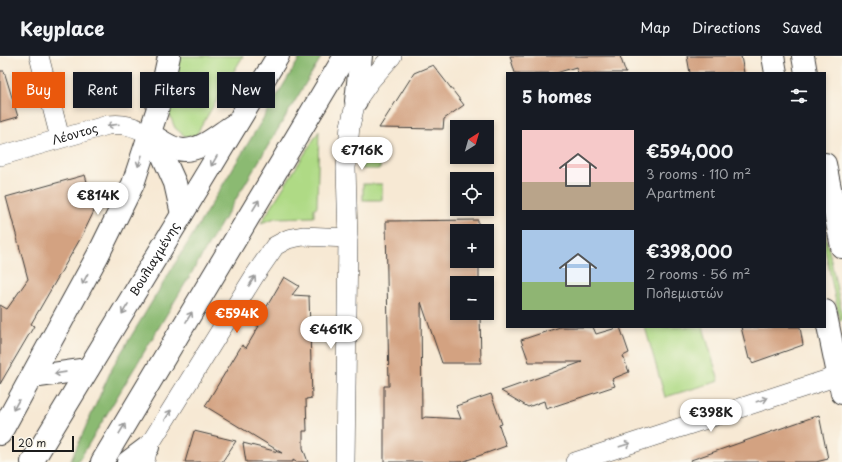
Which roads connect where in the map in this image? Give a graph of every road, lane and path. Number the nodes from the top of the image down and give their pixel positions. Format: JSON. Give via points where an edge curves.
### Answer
{"nodes":[{"id":1,"x":39,"y":56,"type":"edge"},
{"id":2,"x":169,"y":56,"type":"edge"},
{"id":3,"x":278,"y":56,"type":"edge"},
{"id":4,"x":345,"y":56,"type":"edge"},
{"id":5,"x":361,"y":56,"type":"edge"},
{"id":6,"x":392,"y":56,"type":"edge"},
{"id":7,"x":773,"y":56,"type":"edge"},
{"id":8,"x":803,"y":56,"type":"edge"},
{"id":9,"x":776,"y":72,"type":"edge"},
{"id":10,"x":806,"y":72,"type":"edge"},
{"id":11,"x":356,"y":101,"type":"junction"},
{"id":12,"x":235,"y":124,"type":"junction"},
{"id":13,"x":150,"y":134,"type":"junction"},
{"id":14,"x":60,"y":138,"type":"junction"},
{"id":15,"x":0,"y":156,"type":"edge"},
{"id":16,"x":826,"y":169,"type":"edge"},
{"id":17,"x":182,"y":214,"type":"junction"},
{"id":18,"x":348,"y":238,"type":"junction"},
{"id":19,"x":842,"y":247,"type":"edge"},
{"id":20,"x":826,"y":316,"type":"edge"},
{"id":21,"x":88,"y":369,"type":"junction"},
{"id":22,"x":32,"y":377,"type":"junction"},
{"id":23,"x":840,"y":384,"type":"edge"},
{"id":24,"x":0,"y":434,"type":"edge"},
{"id":25,"x":146,"y":454,"type":"edge"},
{"id":26,"x":32,"y":462,"type":"edge"},
{"id":27,"x":102,"y":462,"type":"edge"},
{"id":28,"x":128,"y":462,"type":"edge"},
{"id":29,"x":345,"y":462,"type":"edge"},
{"id":30,"x":575,"y":462,"type":"edge"}],
"edges":[{"from":1,"to":14,"type":"street"},
{"from":2,"to":13,"type":"main road"},
{"from":3,"to":12,"type":"main road","name":"Βουλιαγμένης"},
{"from":27,"to":4,"type":"main road","one_way":true},
{"from":5,"to":11,"type":"main road"},
{"from":6,"to":11,"type":"street"},
{"from":7,"to":9,"type":"main road"},
{"from":8,"to":10,"type":"main road"},
{"from":11,"to":18,"type":"street","via":[[350,126],[346,168]]},
{"from":12,"to":13,"type":"main road","via":[[200,147],[184,150],[170,146]]},
{"from":12,"to":17,"type":"main road","name":"Βουλιαγμένης","one_way":true},
{"from":13,"to":14,"type":"street","name":"Λέοντος","one_way":true,"via":[[133,126],[117,124]]},
{"from":13,"to":17,"type":"main road","via":[[175,183]]},
{"from":13,"to":22,"type":"main road","one_way":true,"via":[[133,184]]},
{"from":14,"to":15,"type":"street","name":"Λέοντος"},
{"from":16,"to":19,"type":"main road"},
{"from":17,"to":21,"type":"main road","name":"Βουλιαγμένης","one_way":true},
{"from":25,"to":18,"type":"street","one_way":true,"via":[[275,246],[288,239],[303,236]]},
{"from":18,"to":29,"type":"street"},
{"from":20,"to":23,"type":"main road"},
{"from":21,"to":22,"type":"main road","one_way":true},
{"from":21,"to":26,"type":"main road","name":"Βουλιαγμένης"},
{"from":22,"to":24,"type":"main road","one_way":true},
{"from":30,"to":23,"type":"street","one_way":true},
{"from":25,"to":28,"type":"main road"}]}
